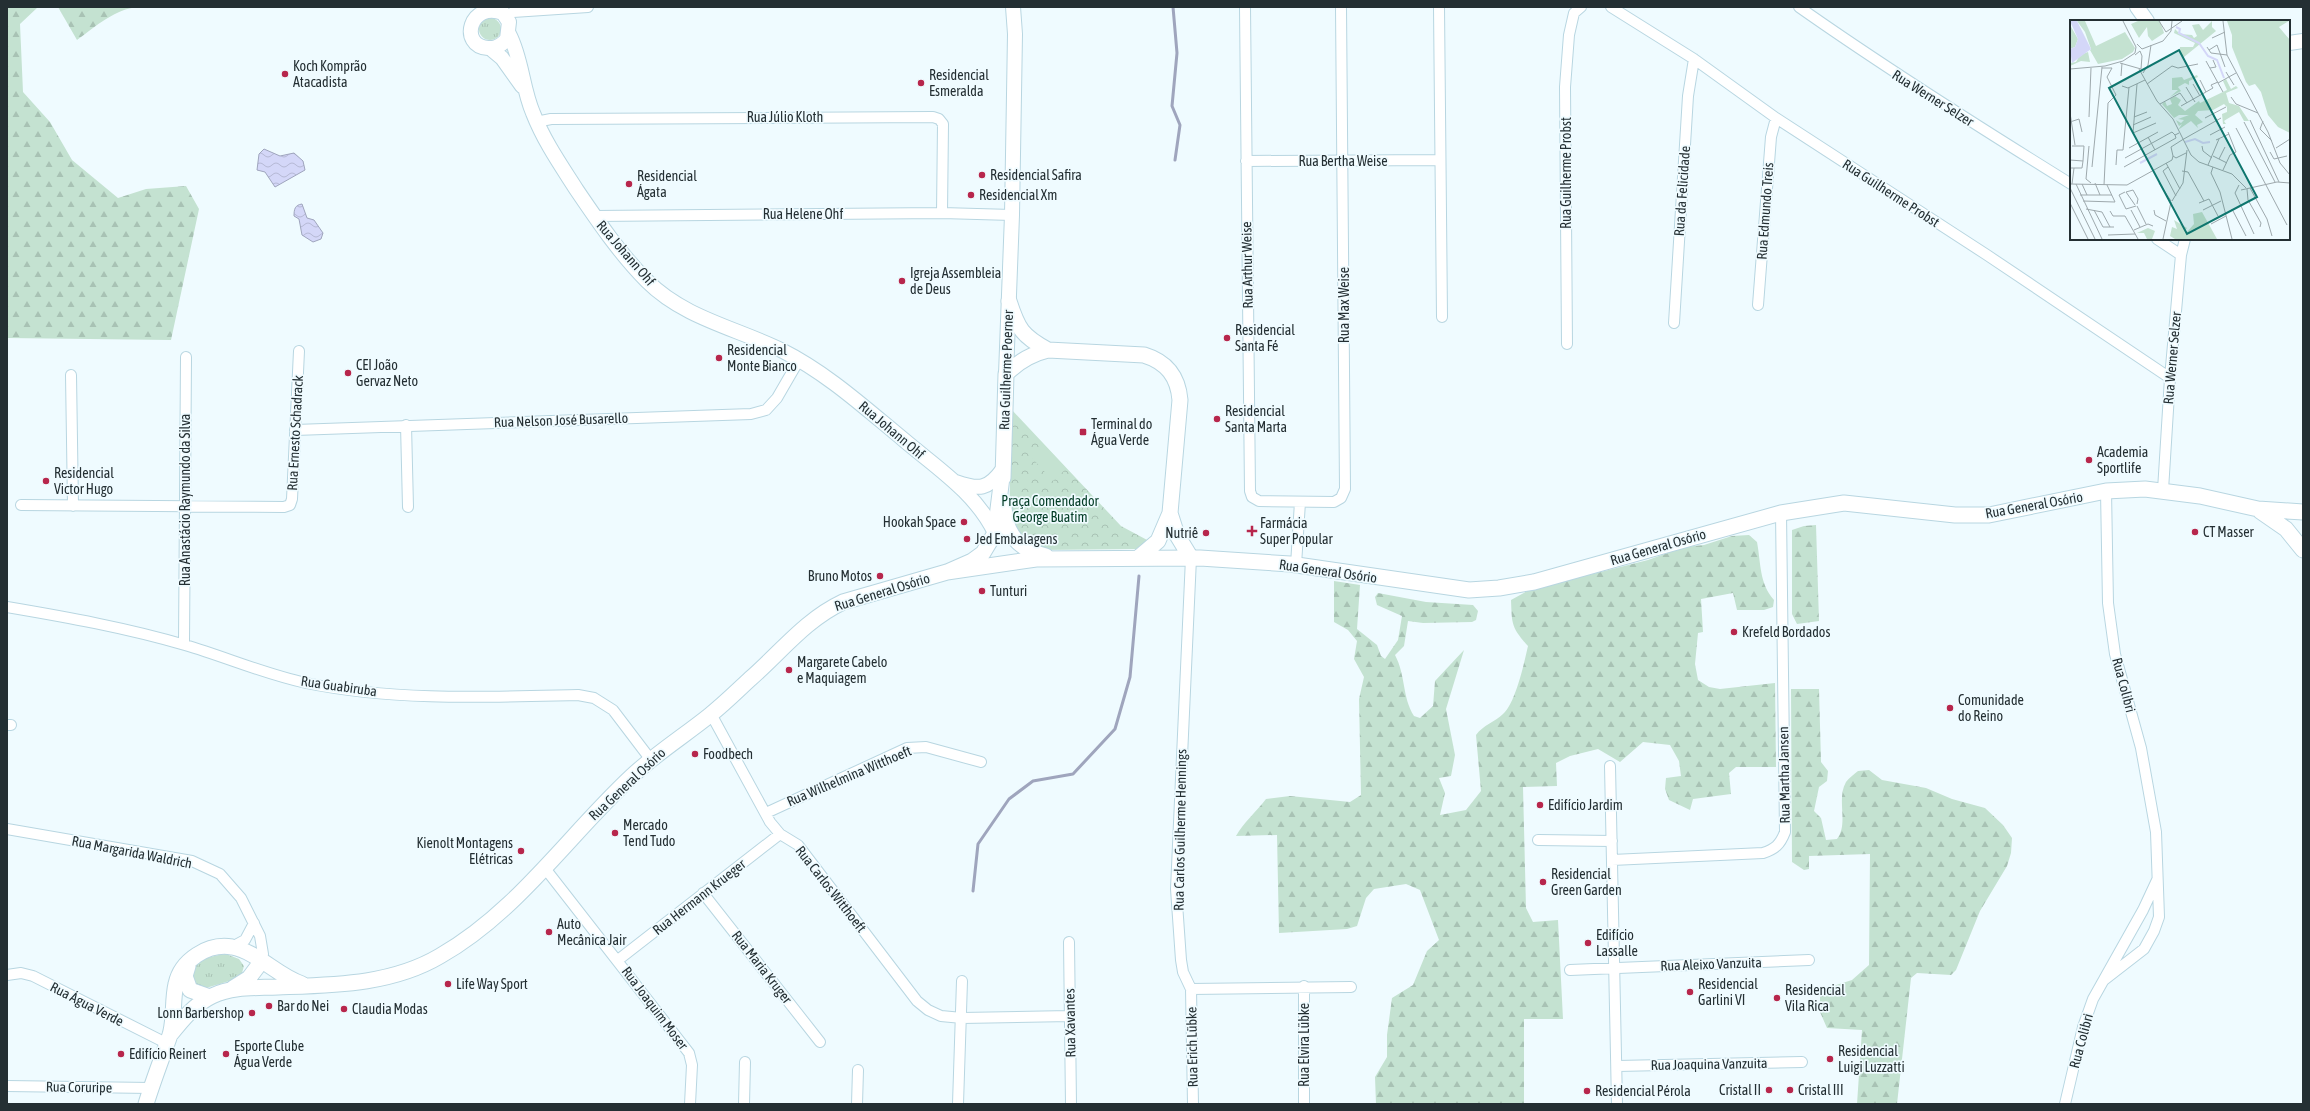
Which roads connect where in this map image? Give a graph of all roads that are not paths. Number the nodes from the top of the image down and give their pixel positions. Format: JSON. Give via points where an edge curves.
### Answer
{"nodes":[{"id":1,"x":588,"y":7,"type":"edge"},
{"id":2,"x":1013,"y":7,"type":"edge"},
{"id":3,"x":1245,"y":7,"type":"edge"},
{"id":4,"x":1341,"y":7,"type":"edge"},
{"id":5,"x":1439,"y":7,"type":"edge"},
{"id":6,"x":1581,"y":7,"type":"edge"},
{"id":7,"x":1612,"y":7,"type":"edge"},
{"id":8,"x":1799,"y":7,"type":"edge"},
{"id":9,"x":2137,"y":7,"type":"edge"},
{"id":10,"x":473,"y":13,"type":"edge"},
{"id":11,"x":503,"y":13,"type":"edge"},
{"id":12,"x":2146,"y":20,"type":"edge"},
{"id":13,"x":509,"y":34,"type":"junction"},
{"id":14,"x":2303,"y":41,"type":"edge"},
{"id":15,"x":2290,"y":43,"type":"edge"},
{"id":16,"x":490,"y":48,"type":"junction"},
{"id":17,"x":1694,"y":59,"type":"junction"},
{"id":18,"x":527,"y":95,"type":"junction"},
{"id":19,"x":1776,"y":118,"type":"junction"},
{"id":20,"x":536,"y":122,"type":"junction"},
{"id":21,"x":1440,"y":160,"type":"junction"},
{"id":22,"x":1246,"y":161,"type":"junction"},
{"id":23,"x":1344,"y":161,"type":"junction"},
{"id":24,"x":2070,"y":183,"type":"edge"},
{"id":25,"x":942,"y":213,"type":"junction"},
{"id":26,"x":1012,"y":215,"type":"junction"},
{"id":27,"x":594,"y":216,"type":"junction"},
{"id":28,"x":2159,"y":240,"type":"edge"},
{"id":29,"x":2185,"y":240,"type":"edge"},
{"id":30,"x":2181,"y":254,"type":"junction"},
{"id":31,"x":1009,"y":301,"type":"junction"},
{"id":32,"x":1758,"y":305,"type":"dead end"},
{"id":33,"x":1442,"y":317,"type":"dead end"},
{"id":34,"x":1674,"y":323,"type":"dead end"},
{"id":35,"x":1567,"y":344,"type":"dead end"},
{"id":36,"x":1048,"y":350,"type":"junction"},
{"id":37,"x":299,"y":351,"type":"dead end"},
{"id":38,"x":186,"y":357,"type":"dead end"},
{"id":39,"x":799,"y":360,"type":"junction"},
{"id":40,"x":1006,"y":374,"type":"junction"},
{"id":41,"x":71,"y":375,"type":"dead end"},
{"id":42,"x":2170,"y":378,"type":"junction"},
{"id":43,"x":406,"y":425,"type":"junction"},
{"id":44,"x":295,"y":430,"type":"junction"},
{"id":45,"x":1003,"y":469,"type":"junction"},
{"id":46,"x":954,"y":481,"type":"junction"},
{"id":47,"x":2163,"y":490,"type":"junction"},
{"id":48,"x":2106,"y":491,"type":"junction"},
{"id":49,"x":1300,"y":502,"type":"junction"},
{"id":50,"x":21,"y":505,"type":"dead end"},
{"id":51,"x":72,"y":506,"type":"junction"},
{"id":52,"x":185,"y":507,"type":"junction"},
{"id":53,"x":408,"y":507,"type":"dead end"},
{"id":54,"x":2258,"y":509,"type":"junction"},
{"id":55,"x":1781,"y":512,"type":"junction"},
{"id":56,"x":2303,"y":512,"type":"edge"},
{"id":57,"x":1170,"y":513,"type":"junction"},
{"id":58,"x":995,"y":532,"type":"junction"},
{"id":59,"x":2303,"y":550,"type":"edge"},
{"id":60,"x":1054,"y":558,"type":"junction"},
{"id":61,"x":1138,"y":558,"type":"junction"},
{"id":62,"x":1191,"y":558,"type":"junction"},
{"id":63,"x":1036,"y":559,"type":"junction"},
{"id":64,"x":1296,"y":565,"type":"junction"},
{"id":65,"x":947,"y":572,"type":"junction"},
{"id":66,"x":7,"y":607,"type":"edge"},
{"id":67,"x":184,"y":644,"type":"junction"},
{"id":68,"x":712,"y":714,"type":"junction"},
{"id":69,"x":651,"y":760,"type":"junction"},
{"id":70,"x":981,"y":762,"type":"dead end"},
{"id":71,"x":1610,"y":766,"type":"dead end"},
{"id":72,"x":766,"y":813,"type":"junction"},
{"id":73,"x":7,"y":829,"type":"edge"},
{"id":74,"x":780,"y":834,"type":"junction"},
{"id":75,"x":1538,"y":840,"type":"dead end"},
{"id":76,"x":1612,"y":841,"type":"junction"},
{"id":77,"x":1612,"y":860,"type":"junction"},
{"id":78,"x":544,"y":867,"type":"junction"},
{"id":79,"x":2158,"y":876,"type":"junction"},
{"id":80,"x":703,"y":893,"type":"junction"},
{"id":81,"x":2143,"y":910,"type":"junction"},
{"id":82,"x":2159,"y":916,"type":"junction"},
{"id":83,"x":254,"y":923,"type":"junction"},
{"id":84,"x":1069,"y":942,"type":"dead end"},
{"id":85,"x":2123,"y":944,"type":"junction"},
{"id":86,"x":232,"y":947,"type":"junction"},
{"id":87,"x":2137,"y":956,"type":"junction"},
{"id":88,"x":618,"y":960,"type":"junction"},
{"id":89,"x":1808,"y":960,"type":"dead end"},
{"id":90,"x":190,"y":961,"type":"junction"},
{"id":91,"x":257,"y":968,"type":"junction"},
{"id":92,"x":1614,"y":968,"type":"junction"},
{"id":93,"x":1570,"y":970,"type":"dead end"},
{"id":94,"x":7,"y":975,"type":"edge"},
{"id":95,"x":2104,"y":980,"type":"junction"},
{"id":96,"x":962,"y":981,"type":"dead end"},
{"id":97,"x":308,"y":986,"type":"junction"},
{"id":98,"x":1304,"y":986,"type":"junction"},
{"id":99,"x":1351,"y":986,"type":"dead end"},
{"id":100,"x":230,"y":989,"type":"junction"},
{"id":101,"x":1191,"y":989,"type":"junction"},
{"id":102,"x":210,"y":997,"type":"junction"},
{"id":103,"x":1070,"y":1016,"type":"junction"},
{"id":104,"x":962,"y":1018,"type":"junction"},
{"id":105,"x":168,"y":1039,"type":"junction"},
{"id":106,"x":820,"y":1042,"type":"dead end"},
{"id":107,"x":745,"y":1062,"type":"dead end"},
{"id":108,"x":1802,"y":1062,"type":"dead end"},
{"id":109,"x":1617,"y":1066,"type":"junction"},
{"id":110,"x":858,"y":1070,"type":"dead end"},
{"id":111,"x":7,"y":1086,"type":"edge"},
{"id":112,"x":151,"y":1088,"type":"junction"},
{"id":113,"x":146,"y":1104,"type":"edge"},
{"id":114,"x":690,"y":1104,"type":"edge"},
{"id":115,"x":744,"y":1104,"type":"edge"},
{"id":116,"x":857,"y":1104,"type":"edge"},
{"id":117,"x":958,"y":1104,"type":"edge"},
{"id":118,"x":1071,"y":1104,"type":"edge"},
{"id":119,"x":1193,"y":1104,"type":"edge"},
{"id":120,"x":1304,"y":1104,"type":"edge"},
{"id":121,"x":1618,"y":1104,"type":"edge"},
{"id":122,"x":2065,"y":1104,"type":"edge"}],
"edges":[{"from":1,"to":11,"type":"street"},
{"from":2,"to":26,"type":"main road","name":"Rua Guilherme Poerner","via":[[1015,34]]},
{"from":3,"to":22,"type":"street","name":"Rua Arthur Weise"},
{"from":4,"to":23,"type":"street","name":"Rua Max Weise"},
{"from":5,"to":21,"type":"street"},
{"from":6,"to":35,"type":"street","name":"Rua Guilherme Probst","via":[[1574,13],[1569,35],[1565,87]]},
{"from":7,"to":17,"type":"street","name":"Rua Guilherme Probst"},
{"from":8,"to":24,"type":"street","name":"Rua Werner Selzer","via":[[1888,70]]},
{"from":9,"to":12,"type":"main road"},
{"from":10,"to":11,"type":"main road","via":[[486,9]]},
{"from":10,"to":16,"type":"main road","via":[[470,25],[473,39],[481,46]]},
{"from":11,"to":13,"type":"main road","via":[[509,22]]},
{"from":13,"to":16,"type":"main road","via":[[500,46]]},
{"from":13,"to":18,"type":"main road","name":"Rua Johann Ohf","via":[[516,47]]},
{"from":14,"to":15,"type":"main road"},
{"from":16,"to":18,"type":"main road","name":"Rua Johann Ohf","via":[[502,58]]},
{"from":17,"to":19,"type":"street","name":"Rua Guilherme Probst"},
{"from":17,"to":34,"type":"street","name":"Rua da Felicidade","via":[[1688,96]]},
{"from":18,"to":20,"type":"main road","name":"Rua Johann Ohf"},
{"from":19,"to":32,"type":"street","name":"Rua Edmundo Treis","via":[[1771,137]]},
{"from":19,"to":42,"type":"street","name":"Rua Guilherme Probst"},
{"from":20,"to":25,"type":"street","name":"Rua Júlio Kloth","via":[[559,118],[933,117],[943,124]]},
{"from":20,"to":27,"type":"main road","name":"Rua Johann Ohf","via":[[548,146]]},
{"from":21,"to":23,"type":"street","name":"Rua Bertha Weise"},
{"from":21,"to":33,"type":"street"},
{"from":22,"to":23,"type":"street","name":"Rua Bertha Weise"},
{"from":22,"to":49,"type":"street","name":"Rua Arthur Weise","via":[[1250,491],[1252,497],[1259,501]]},
{"from":23,"to":49,"type":"street","name":"Rua Max Weise","via":[[1345,489],[1341,498],[1334,502]]},
{"from":25,"to":26,"type":"street","name":"Rua Helene Ohf"},
{"from":25,"to":27,"type":"street","name":"Rua Helene Ohf"},
{"from":26,"to":31,"type":"main road","name":"Rua Guilherme Poerner"},
{"from":27,"to":39,"type":"main road","name":"Rua Johann Ohf","via":[[648,282],[665,295],[710,321]]},
{"from":28,"to":30,"type":"street"},
{"from":29,"to":30,"type":"street","name":"Rua Werner Selzer"},
{"from":30,"to":42,"type":"street","name":"Rua Werner Selzer"},
{"from":31,"to":36,"type":"main road","via":[[1021,332],[1029,340]]},
{"from":31,"to":40,"type":"main road","name":"Rua Guilherme Poerner"},
{"from":36,"to":40,"type":"main road","via":[[1024,358]]},
{"from":36,"to":57,"type":"main road","via":[[1144,355],[1154,358],[1169,369],[1179,388],[1180,400]]},
{"from":37,"to":44,"type":"street","name":"Rua Ernesto Schadrack"},
{"from":38,"to":52,"type":"street","name":"Rua Anastácio Raymundo da Silva"},
{"from":39,"to":43,"type":"street","name":"Rua Nelson José Busarello","via":[[777,398],[766,410],[751,414]]},
{"from":39,"to":46,"type":"main road","name":"Rua Johann Ohf","via":[[847,393]]},
{"from":40,"to":45,"type":"main road","name":"Rua Guilherme Poerner"},
{"from":41,"to":51,"type":"street"},
{"from":42,"to":47,"type":"street","name":"Rua Werner Selzer"},
{"from":43,"to":44,"type":"street","name":"Rua Nelson José Busarello"},
{"from":43,"to":53,"type":"street"},
{"from":44,"to":52,"type":"street","name":"Rua Ernesto Schadrack","via":[[290,505],[284,508]]},
{"from":45,"to":46,"type":"main road","name":"Rua Johann Ohf","via":[[995,481],[984,487],[971,487]]},
{"from":45,"to":58,"type":"main road","name":"Rua General Osório"},
{"from":45,"to":60,"type":"main road","name":"Rua General Osório","via":[[1004,512],[1011,536],[1026,550]]},
{"from":46,"to":58,"type":"main road","name":"Rua Johann Ohf","via":[[981,509]]},
{"from":47,"to":48,"type":"main road","name":"Rua General Osório"},
{"from":47,"to":54,"type":"main road","name":"Rua General Osório"},
{"from":48,"to":55,"type":"main road","name":"Rua General Osório","via":[[1989,515],[1955,515],[1844,503]]},
{"from":48,"to":79,"type":"street","name":"Rua Colibri","via":[[2108,603],[2115,654],[2141,748],[2156,832]]},
{"from":49,"to":64,"type":"street"},
{"from":50,"to":51,"type":"street"},
{"from":51,"to":52,"type":"street"},
{"from":52,"to":67,"type":"street","name":"Rua Anastácio Raymundo da Silva"},
{"from":54,"to":56,"type":"main road","name":"Rua General Osório"},
{"from":54,"to":59,"type":"main road","name":"Rua General Osório","via":[[2286,528]]},
{"from":55,"to":64,"type":"main road","name":"Rua General Osório","via":[[1534,582],[1499,588],[1469,590]]},
{"from":55,"to":77,"type":"street","name":"Rua Martha Jansen","via":[[1785,832],[1782,841],[1774,850],[1763,853]]},
{"from":57,"to":61,"type":"main road","via":[[1158,541]]},
{"from":57,"to":62,"type":"main road","via":[[1177,535]]},
{"from":58,"to":63,"type":"main road","via":[[1011,549]]},
{"from":58,"to":65,"type":"main road","name":"Rua General Osório","via":[[983,553]]},
{"from":60,"to":61,"type":"main road","name":"Rua General Osório"},
{"from":60,"to":63,"type":"main road","name":"Rua General Osório"},
{"from":61,"to":62,"type":"main road","name":"Rua General Osório"},
{"from":62,"to":64,"type":"main road","name":"Rua General Osório"},
{"from":62,"to":101,"type":"street","name":"Rua Carlos Guilherme Hennings","via":[[1176,889],[1181,960],[1183,972]]},
{"from":63,"to":65,"type":"main road","name":"Rua General Osório"},
{"from":65,"to":68,"type":"main road","name":"Rua General Osório","via":[[843,602],[828,609],[805,625],[757,674]]},
{"from":66,"to":67,"type":"street","name":"Rua Guabiruba","via":[[65,616]]},
{"from":67,"to":69,"type":"street","name":"Rua Guabiruba","via":[[266,674],[307,683],[421,696],[578,695],[594,698],[614,710]]},
{"from":68,"to":69,"type":"main road","name":"Rua General Osório"},
{"from":68,"to":72,"type":"street","name":"Rua Carlos Witthoeft"},
{"from":69,"to":78,"type":"main road","name":"Rua General Osório","via":[[600,808]]},
{"from":70,"to":72,"type":"street","name":"Rua Wilhelmina Witthoeft","via":[[926,747],[907,748]]},
{"from":71,"to":76,"type":"street"},
{"from":72,"to":74,"type":"street","name":"Rua Carlos Witthoeft"},
{"from":73,"to":83,"type":"street","name":"Rua Margarida Waldrich","via":[[192,861],[220,874],[241,898]]},
{"from":74,"to":80,"type":"street","name":"Rua Hermann Krueger"},
{"from":74,"to":104,"type":"street","name":"Rua Carlos Witthoeft","via":[[798,845],[917,1001],[941,1016]]},
{"from":75,"to":76,"type":"street"},
{"from":76,"to":77,"type":"street"},
{"from":77,"to":92,"type":"street"},
{"from":78,"to":88,"type":"street","name":"Rua Joaquim Moser"},
{"from":78,"to":97,"type":"main road","name":"Rua General Osório","via":[[496,917],[439,957],[393,976]]},
{"from":79,"to":81,"type":"street","name":"Rua Colibri"},
{"from":79,"to":82,"type":"street","name":"Rua Colibri"},
{"from":80,"to":88,"type":"street","name":"Rua Hermann Krueger"},
{"from":80,"to":106,"type":"street","name":"Rua Maria Kruger"},
{"from":81,"to":82,"type":"street"},
{"from":81,"to":85,"type":"street","name":"Rua Colibri"},
{"from":82,"to":87,"type":"street","name":"Rua Colibri","via":[[2147,943]]},
{"from":83,"to":86,"type":"street","via":[[245,940]]},
{"from":83,"to":91,"type":"street","name":"Rua Margarida Waldrich","via":[[263,944]]},
{"from":84,"to":103,"type":"street","name":"Rua Xavantes"},
{"from":85,"to":87,"type":"street","via":[[2126,950]]},
{"from":85,"to":95,"type":"street","name":"Rua Colibri"},
{"from":86,"to":90,"type":"main road","name":"Rua General Osório","via":[[208,949]]},
{"from":86,"to":91,"type":"main road","name":"Rua General Osório","via":[[247,954]]},
{"from":87,"to":95,"type":"street","name":"Rua Colibri"},
{"from":88,"to":114,"type":"street","name":"Rua Joaquim Moser","via":[[689,1053],[692,1065]]},
{"from":89,"to":92,"type":"street","name":"Rua Aleixo Vanzuita"},
{"from":90,"to":102,"type":"main road","via":[[185,976],[186,983],[190,990]]},
{"from":90,"to":105,"type":"main road","name":"Rua General Osório","via":[[176,983]]},
{"from":91,"to":97,"type":"main road","name":"Rua General Osório"},
{"from":91,"to":100,"type":"main road","via":[[244,982]]},
{"from":92,"to":93,"type":"street","name":"Rua Aleixo Vanzuita"},
{"from":92,"to":109,"type":"street"},
{"from":94,"to":105,"type":"street","name":"Rua Água Verde","via":[[21,973],[33,976]]},
{"from":95,"to":122,"type":"street","name":"Rua Colibri","via":[[2093,999],[2083,1027]]},
{"from":96,"to":104,"type":"street"},
{"from":97,"to":100,"type":"main road","name":"Rua General Osório"},
{"from":98,"to":99,"type":"street"},
{"from":98,"to":101,"type":"street"},
{"from":98,"to":120,"type":"street","name":"Rua Elvira Lübke"},
{"from":100,"to":102,"type":"main road","name":"Rua General Osório"},
{"from":101,"to":119,"type":"street","name":"Rua Erich Lübke"},
{"from":102,"to":105,"type":"main road","name":"Rua General Osório","via":[[183,1018]]},
{"from":103,"to":104,"type":"street","name":"Rua Carlos Witthoeft"},
{"from":103,"to":118,"type":"street","name":"Rua Xavantes"},
{"from":104,"to":117,"type":"street"},
{"from":105,"to":112,"type":"main road","name":"Rua General Osório"},
{"from":107,"to":115,"type":"street"},
{"from":108,"to":109,"type":"street","name":"Rua Joaquina Vanzuita"},
{"from":109,"to":121,"type":"street"},
{"from":110,"to":116,"type":"street"},
{"from":111,"to":112,"type":"street","name":"Rua Coruripe"},
{"from":112,"to":113,"type":"main road","name":"Rua General Osório"}]}
